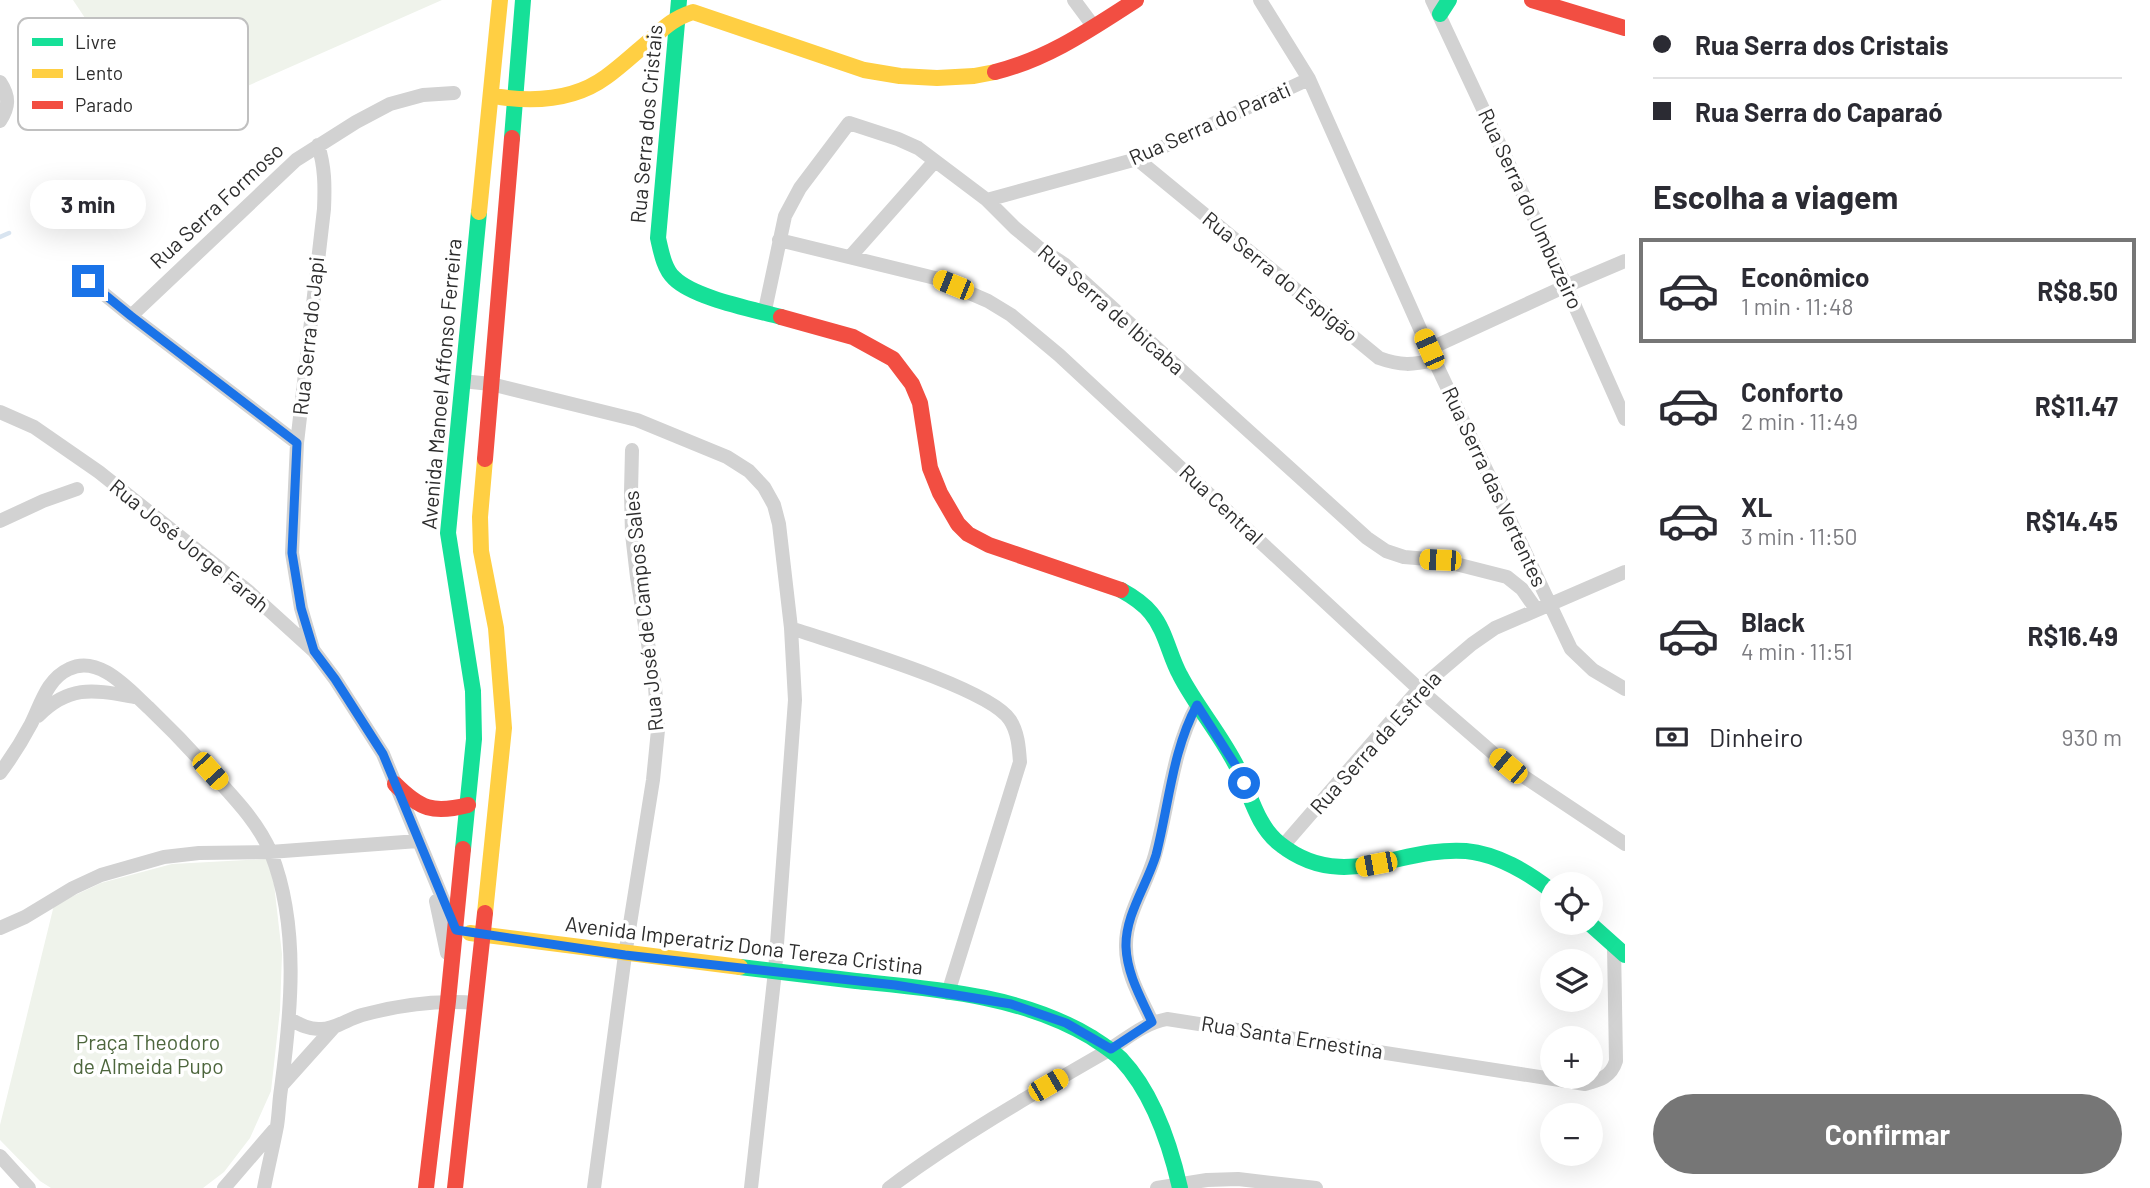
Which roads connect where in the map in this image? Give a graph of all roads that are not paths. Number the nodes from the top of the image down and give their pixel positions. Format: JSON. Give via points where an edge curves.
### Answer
{"nodes":[{"id":1,"x":500,"y":0,"type":"edge"},
{"id":2,"x":523,"y":0,"type":"edge"},
{"id":3,"x":679,"y":0,"type":"edge"},
{"id":4,"x":1074,"y":0,"type":"edge"},
{"id":5,"x":1136,"y":0,"type":"edge"},
{"id":6,"x":1260,"y":0,"type":"edge"},
{"id":7,"x":1449,"y":0,"type":"edge"},
{"id":8,"x":1532,"y":0,"type":"edge"},
{"id":9,"x":1436,"y":7,"type":"edge"},
{"id":10,"x":677,"y":17,"type":"junction"},
{"id":11,"x":1094,"y":27,"type":"junction"},
{"id":12,"x":1625,"y":28,"type":"edge"},
{"id":13,"x":1309,"y":79,"type":"junction"},
{"id":14,"x":0,"y":82,"type":"edge"},
{"id":15,"x":454,"y":93,"type":"dead end"},
{"id":16,"x":491,"y":96,"type":"junction"},
{"id":17,"x":514,"y":99,"type":"junction"},
{"id":18,"x":0,"y":121,"type":"edge"},
{"id":19,"x":318,"y":145,"type":"junction"},
{"id":20,"x":1137,"y":159,"type":"junction"},
{"id":21,"x":935,"y":161,"type":"junction"},
{"id":22,"x":988,"y":200,"type":"junction"},
{"id":23,"x":779,"y":240,"type":"junction"},
{"id":24,"x":850,"y":257,"type":"junction"},
{"id":25,"x":1625,"y":261,"type":"edge"},
{"id":26,"x":88,"y":281,"type":"dead end"},
{"id":27,"x":1566,"y":286,"type":"junction"},
{"id":28,"x":765,"y":310,"type":"junction"},
{"id":29,"x":131,"y":316,"type":"junction"},
{"id":30,"x":1432,"y":355,"type":"junction"},
{"id":31,"x":462,"y":381,"type":"junction"},
{"id":32,"x":491,"y":384,"type":"junction"},
{"id":33,"x":0,"y":412,"type":"edge"},
{"id":34,"x":1625,"y":419,"type":"edge"},
{"id":35,"x":297,"y":443,"type":"junction"},
{"id":36,"x":632,"y":450,"type":"dead end"},
{"id":37,"x":76,"y":489,"type":"dead end"},
{"id":38,"x":0,"y":521,"type":"edge"},
{"id":39,"x":1625,"y":572,"type":"edge"},
{"id":40,"x":1542,"y":607,"type":"junction"},
{"id":41,"x":792,"y":628,"type":"junction"},
{"id":42,"x":314,"y":651,"type":"junction"},
{"id":43,"x":1419,"y":689,"type":"junction"},
{"id":44,"x":1625,"y":689,"type":"edge"},
{"id":45,"x":137,"y":697,"type":"junction"},
{"id":46,"x":1197,"y":705,"type":"junction"},
{"id":47,"x":32,"y":722,"type":"junction"},
{"id":48,"x":0,"y":773,"type":"edge"},
{"id":49,"x":395,"y":784,"type":"junction"},
{"id":50,"x":468,"y":805,"type":"junction"},
{"id":51,"x":418,"y":841,"type":"junction"},
{"id":52,"x":1625,"y":844,"type":"edge"},
{"id":53,"x":1282,"y":846,"type":"junction"},
{"id":54,"x":270,"y":852,"type":"junction"},
{"id":55,"x":426,"y":859,"type":"junction"},
{"id":56,"x":1540,"y":882,"type":"edge"},
{"id":57,"x":0,"y":928,"type":"edge"},
{"id":58,"x":456,"y":930,"type":"junction"},
{"id":59,"x":1603,"y":935,"type":"edge"},
{"id":60,"x":483,"y":936,"type":"junction"},
{"id":61,"x":1620,"y":950,"type":"edge"},
{"id":62,"x":625,"y":955,"type":"junction"},
{"id":63,"x":775,"y":971,"type":"junction"},
{"id":64,"x":450,"y":976,"type":"junction"},
{"id":65,"x":948,"y":993,"type":"junction"},
{"id":66,"x":448,"y":1001,"type":"junction"},
{"id":67,"x":476,"y":1003,"type":"junction"},
{"id":68,"x":290,"y":1019,"type":"junction"},
{"id":69,"x":1152,"y":1022,"type":"junction"},
{"id":70,"x":334,"y":1027,"type":"junction"},
{"id":71,"x":1111,"y":1049,"type":"junction"},
{"id":72,"x":281,"y":1086,"type":"junction"},
{"id":73,"x":277,"y":1126,"type":"junction"},
{"id":74,"x":0,"y":1156,"type":"edge"},
{"id":75,"x":428,"y":1167,"type":"junction"},
{"id":76,"x":456,"y":1170,"type":"junction"},
{"id":77,"x":1180,"y":1186,"type":"edge"},
{"id":78,"x":29,"y":1188,"type":"edge"},
{"id":79,"x":224,"y":1188,"type":"edge"},
{"id":80,"x":264,"y":1188,"type":"edge"},
{"id":81,"x":426,"y":1188,"type":"edge"},
{"id":82,"x":455,"y":1188,"type":"edge"},
{"id":83,"x":594,"y":1188,"type":"edge"},
{"id":84,"x":751,"y":1188,"type":"edge"},
{"id":85,"x":889,"y":1188,"type":"edge"},
{"id":86,"x":1157,"y":1188,"type":"edge"},
{"id":87,"x":1316,"y":1188,"type":"edge"}],
"edges":[{"from":1,"to":16,"type":"main road","name":"Avenida Manoel Affonso Ferreira"},
{"from":2,"to":17,"type":"main road"},
{"from":3,"to":10,"type":"main road","name":"Rua Serra dos Cristais"},
{"from":4,"to":11,"type":"street"},
{"from":5,"to":11,"type":"main road"},
{"from":6,"to":13,"type":"street","name":"Rua Serra das Vertentes"},
{"from":7,"to":9,"type":"main road"},
{"from":8,"to":12,"type":"main road"},
{"from":9,"to":27,"type":"street","name":"Rua Serra do Umbuzeiro"},
{"from":10,"to":11,"type":"main road","via":[[701,13],[864,70],[930,78],[1010,69]]},
{"from":10,"to":17,"type":"main road","via":[[605,78],[581,91]]},
{"from":10,"to":28,"type":"main road","name":"Rua Serra dos Cristais","via":[[658,238],[664,261],[673,278],[700,294]]},
{"from":13,"to":20,"type":"street","name":"Rua Serra do Parati"},
{"from":13,"to":30,"type":"street","name":"Rua Serra das Vertentes"},
{"from":14,"to":18,"type":"street","via":[[8,103]]},
{"from":15,"to":19,"type":"street","name":"Rua Serra Formoso","via":[[390,104]]},
{"from":16,"to":17,"type":"main road"},
{"from":16,"to":31,"type":"main road","name":"Avenida Manoel Affonso Ferreira"},
{"from":17,"to":32,"type":"main road"},
{"from":19,"to":29,"type":"street","name":"Rua Serra Formoso","via":[[277,175]]},
{"from":19,"to":35,"type":"street","name":"Rua Serra do Japi","via":[[325,180],[324,209]]},
{"from":20,"to":22,"type":"street","name":"Rua Serra do Parati"},
{"from":20,"to":30,"type":"street","name":"Rua Serra do Espigão","via":[[1379,358],[1398,365],[1416,364]]},
{"from":21,"to":22,"type":"street","name":"Rua Serra de Ibicaba"},
{"from":21,"to":23,"type":"street","name":"Rua Serra de Ibicaba","via":[[898,139],[849,123],[800,188]]},
{"from":21,"to":24,"type":"street"},
{"from":22,"to":40,"type":"street","name":"Rua Serra de Ibicaba","via":[[1386,551],[1507,577]]},
{"from":23,"to":24,"type":"street","name":"Rua Central"},
{"from":23,"to":28,"type":"street","name":"Rua Serra de Ibicaba"},
{"from":24,"to":43,"type":"street","name":"Rua Central","via":[[935,278],[1011,315]]},
{"from":25,"to":27,"type":"street","name":"Rua Serra do Espigão"},
{"from":26,"to":29,"type":"street"},
{"from":27,"to":30,"type":"street","name":"Rua Serra do Espigão"},
{"from":27,"to":34,"type":"street","name":"Rua Serra do Umbuzeiro"},
{"from":28,"to":46,"type":"main road","name":"Rua Serra dos Cristais","via":[[853,337],[893,359],[920,403],[930,468],[958,524],[989,545],[1113,586],[1145,606],[1160,626]]},
{"from":29,"to":35,"type":"street"},
{"from":30,"to":40,"type":"street","name":"Rua Serra das Vertentes"},
{"from":31,"to":32,"type":"street"},
{"from":31,"to":50,"type":"main road","name":"Avenida Manoel Affonso Ferreira","via":[[448,533],[473,691]]},
{"from":32,"to":41,"type":"street","via":[[637,420],[727,457],[749,471],[774,505]]},
{"from":32,"to":60,"type":"main road","via":[[481,551],[498,641],[503,728]]},
{"from":33,"to":42,"type":"street","name":"Rua José Jorge Farah","via":[[34,428],[99,472],[248,591]]},
{"from":35,"to":42,"type":"street","name":"Rua Serra do Japi","via":[[292,553]]},
{"from":36,"to":62,"type":"street","name":"Rua José de Campos Sales","via":[[632,534],[658,730]]},
{"from":37,"to":38,"type":"street"},
{"from":39,"to":40,"type":"street","name":"Rua Serra da Estrela"},
{"from":40,"to":43,"type":"street","name":"Rua Serra da Estrela","via":[[1482,636]]},
{"from":40,"to":44,"type":"street","name":"Rua Serra das Vertentes","via":[[1571,649],[1593,670]]},
{"from":41,"to":63,"type":"street","via":[[795,700]]},
{"from":41,"to":65,"type":"street","via":[[916,670],[997,707],[1010,720],[1020,762]]},
{"from":42,"to":49,"type":"street","name":"Rua José Jorge Farah","via":[[383,754]]},
{"from":43,"to":52,"type":"street","name":"Rua Central","via":[[1508,766]]},
{"from":43,"to":53,"type":"street","name":"Rua Serra da Estrela"},
{"from":45,"to":47,"type":"street","via":[[92,690],[68,695],[50,704]]},
{"from":45,"to":47,"type":"street","via":[[95,666],[81,665],[67,669],[50,684]]},
{"from":45,"to":54,"type":"street","via":[[247,812]]},
{"from":46,"to":53,"type":"main road","name":"Rua Serra dos Cristais","via":[[1236,766],[1266,832]]},
{"from":46,"to":69,"type":"street","via":[[1182,736],[1156,855],[1129,921],[1125,943],[1134,983]]},
{"from":47,"to":48,"type":"street"},
{"from":49,"to":50,"type":"main road","via":[[428,810]]},
{"from":49,"to":51,"type":"street","name":"Rua José Jorge Farah"},
{"from":50,"to":58,"type":"main road","name":"Avenida Manoel Affonso Ferreira"},
{"from":51,"to":54,"type":"street"},
{"from":51,"to":55,"type":"street","name":"Rua José Jorge Farah"},
{"from":53,"to":56,"type":"main road","name":"Rua Serra dos Cristais","via":[[1334,869],[1468,852],[1521,869]]},
{"from":54,"to":57,"type":"street","via":[[199,853],[132,865],[73,888]]},
{"from":54,"to":68,"type":"street","via":[[286,910]]},
{"from":55,"to":58,"type":"street","name":"Rua José Jorge Farah"},
{"from":55,"to":64,"type":"street","name":"Rua José Jorge Farah"},
{"from":58,"to":60,"type":"main road","name":"Avenida Imperatriz Dona Tereza Cristina"},
{"from":58,"to":64,"type":"main road","name":"Avenida Manoel Affonso Ferreira"},
{"from":59,"to":61,"type":"main road"},
{"from":60,"to":62,"type":"main road","name":"Avenida Imperatriz Dona Tereza Cristina"},
{"from":60,"to":67,"type":"main road"},
{"from":61,"to":69,"type":"street","name":"Rua Santa Ernestina","via":[[1616,1061],[1608,1075],[1585,1084],[1180,1020]]},
{"from":62,"to":63,"type":"main road","name":"Avenida Imperatriz Dona Tereza Cristina"},
{"from":62,"to":83,"type":"street","name":"Rua José de Campos Sales"},
{"from":63,"to":65,"type":"main road","name":"Avenida Imperatriz Dona Tereza Cristina"},
{"from":63,"to":84,"type":"street"},
{"from":64,"to":66,"type":"main road","name":"Avenida Manoel Affonso Ferreira"},
{"from":65,"to":71,"type":"main road","name":"Avenida Imperatriz Dona Tereza Cristina","via":[[1022,1007],[1066,1023]]},
{"from":66,"to":67,"type":"street"},
{"from":66,"to":70,"type":"street","via":[[386,1009]]},
{"from":66,"to":75,"type":"main road","name":"Avenida Manoel Affonso Ferreira"},
{"from":67,"to":76,"type":"main road"},
{"from":68,"to":70,"type":"street","via":[[312,1029]]},
{"from":68,"to":72,"type":"street"},
{"from":69,"to":71,"type":"street"},
{"from":70,"to":72,"type":"street"},
{"from":71,"to":77,"type":"main road","name":"Avenida Imperatriz Dona Tereza Cristina","via":[[1138,1080],[1154,1110]]},
{"from":71,"to":85,"type":"street","via":[[969,1133]]},
{"from":72,"to":73,"type":"street"},
{"from":73,"to":79,"type":"street"},
{"from":73,"to":80,"type":"street"},
{"from":74,"to":78,"type":"street"},
{"from":75,"to":76,"type":"main road"},
{"from":75,"to":81,"type":"main road","name":"Avenida Manoel Affonso Ferreira"},
{"from":76,"to":82,"type":"main road"},
{"from":77,"to":86,"type":"street"},
{"from":77,"to":87,"type":"street","via":[[1238,1179]]}]}
